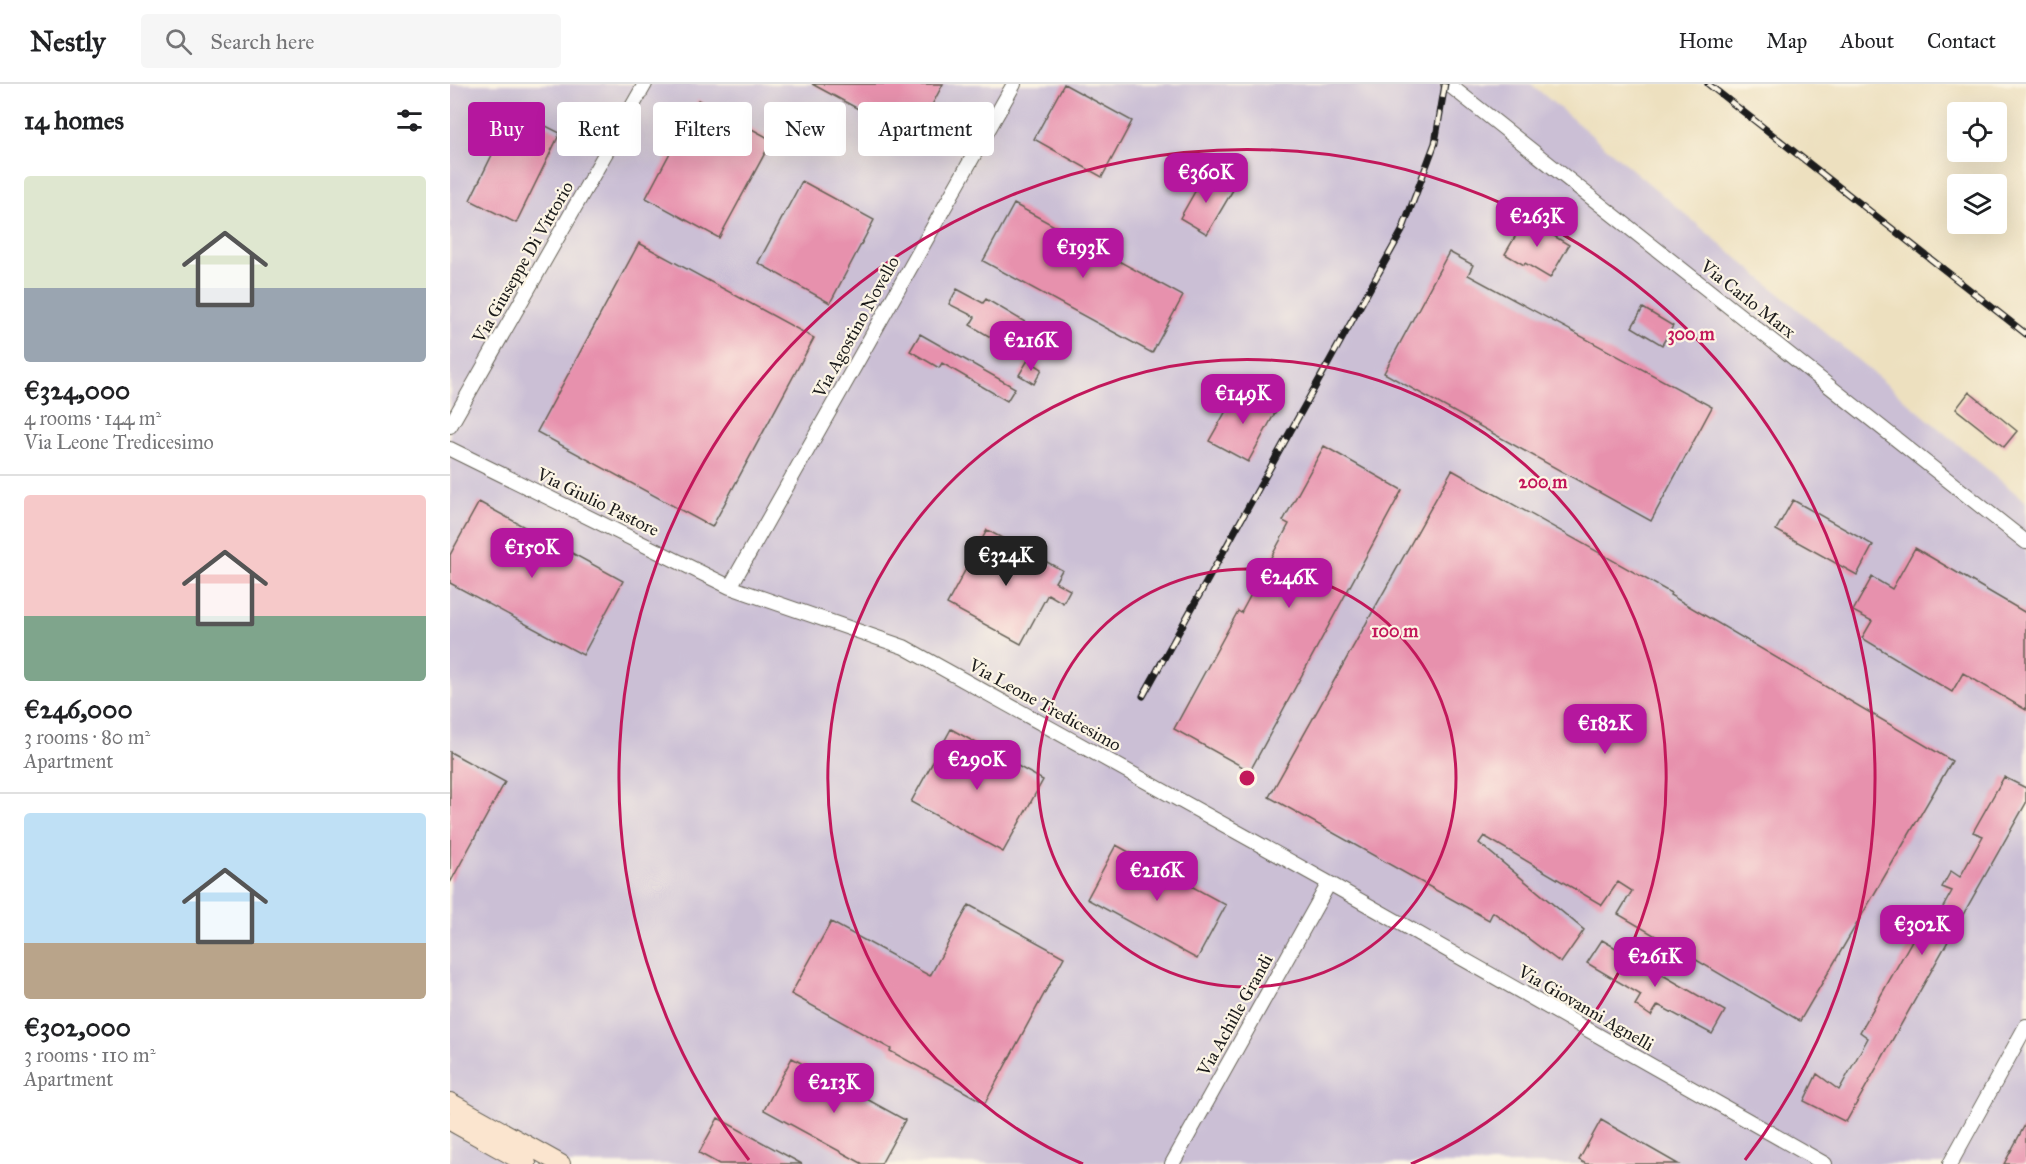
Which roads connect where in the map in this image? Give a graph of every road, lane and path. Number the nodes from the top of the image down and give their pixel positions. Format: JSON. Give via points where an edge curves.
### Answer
{"nodes":[{"id":1,"x":645,"y":84,"type":"edge"},
{"id":2,"x":1014,"y":84,"type":"edge"},
{"id":3,"x":1448,"y":84,"type":"edge"},
{"id":4,"x":450,"y":426,"type":"edge"},
{"id":5,"x":450,"y":449,"type":"edge"},
{"id":6,"x":2026,"y":542,"type":"edge"},
{"id":7,"x":730,"y":587,"type":"junction"},
{"id":8,"x":1329,"y":884,"type":"junction"},
{"id":9,"x":2026,"y":1026,"type":"edge"},
{"id":10,"x":450,"y":1102,"type":"edge"},
{"id":11,"x":450,"y":1121,"type":"edge"},
{"id":12,"x":527,"y":1164,"type":"edge"},
{"id":13,"x":561,"y":1164,"type":"edge"},
{"id":14,"x":1173,"y":1164,"type":"edge"},
{"id":15,"x":1824,"y":1164,"type":"edge"},
{"id":16,"x":1950,"y":1164,"type":"edge"}],
"edges":[{"from":1,"to":4,"type":"street","name":"Via Giuseppe Di Vittorio"},
{"from":2,"to":7,"type":"street","name":"Via Agostino Novello"},
{"from":3,"to":6,"type":"street","name":"Via Carlo Marx"},
{"from":5,"to":7,"type":"street","name":"Via Giulio Pastore"},
{"from":7,"to":8,"type":"street","name":"Via Leone Tredicesimo","via":[[904,647]]},
{"from":8,"to":14,"type":"street","name":"Via Achille Grandi"},
{"from":8,"to":15,"type":"street","name":"Via Giovanni Agnelli"},
{"from":9,"to":16,"type":"street"},
{"from":10,"to":13,"type":"main road"},
{"from":11,"to":12,"type":"main road"}]}
